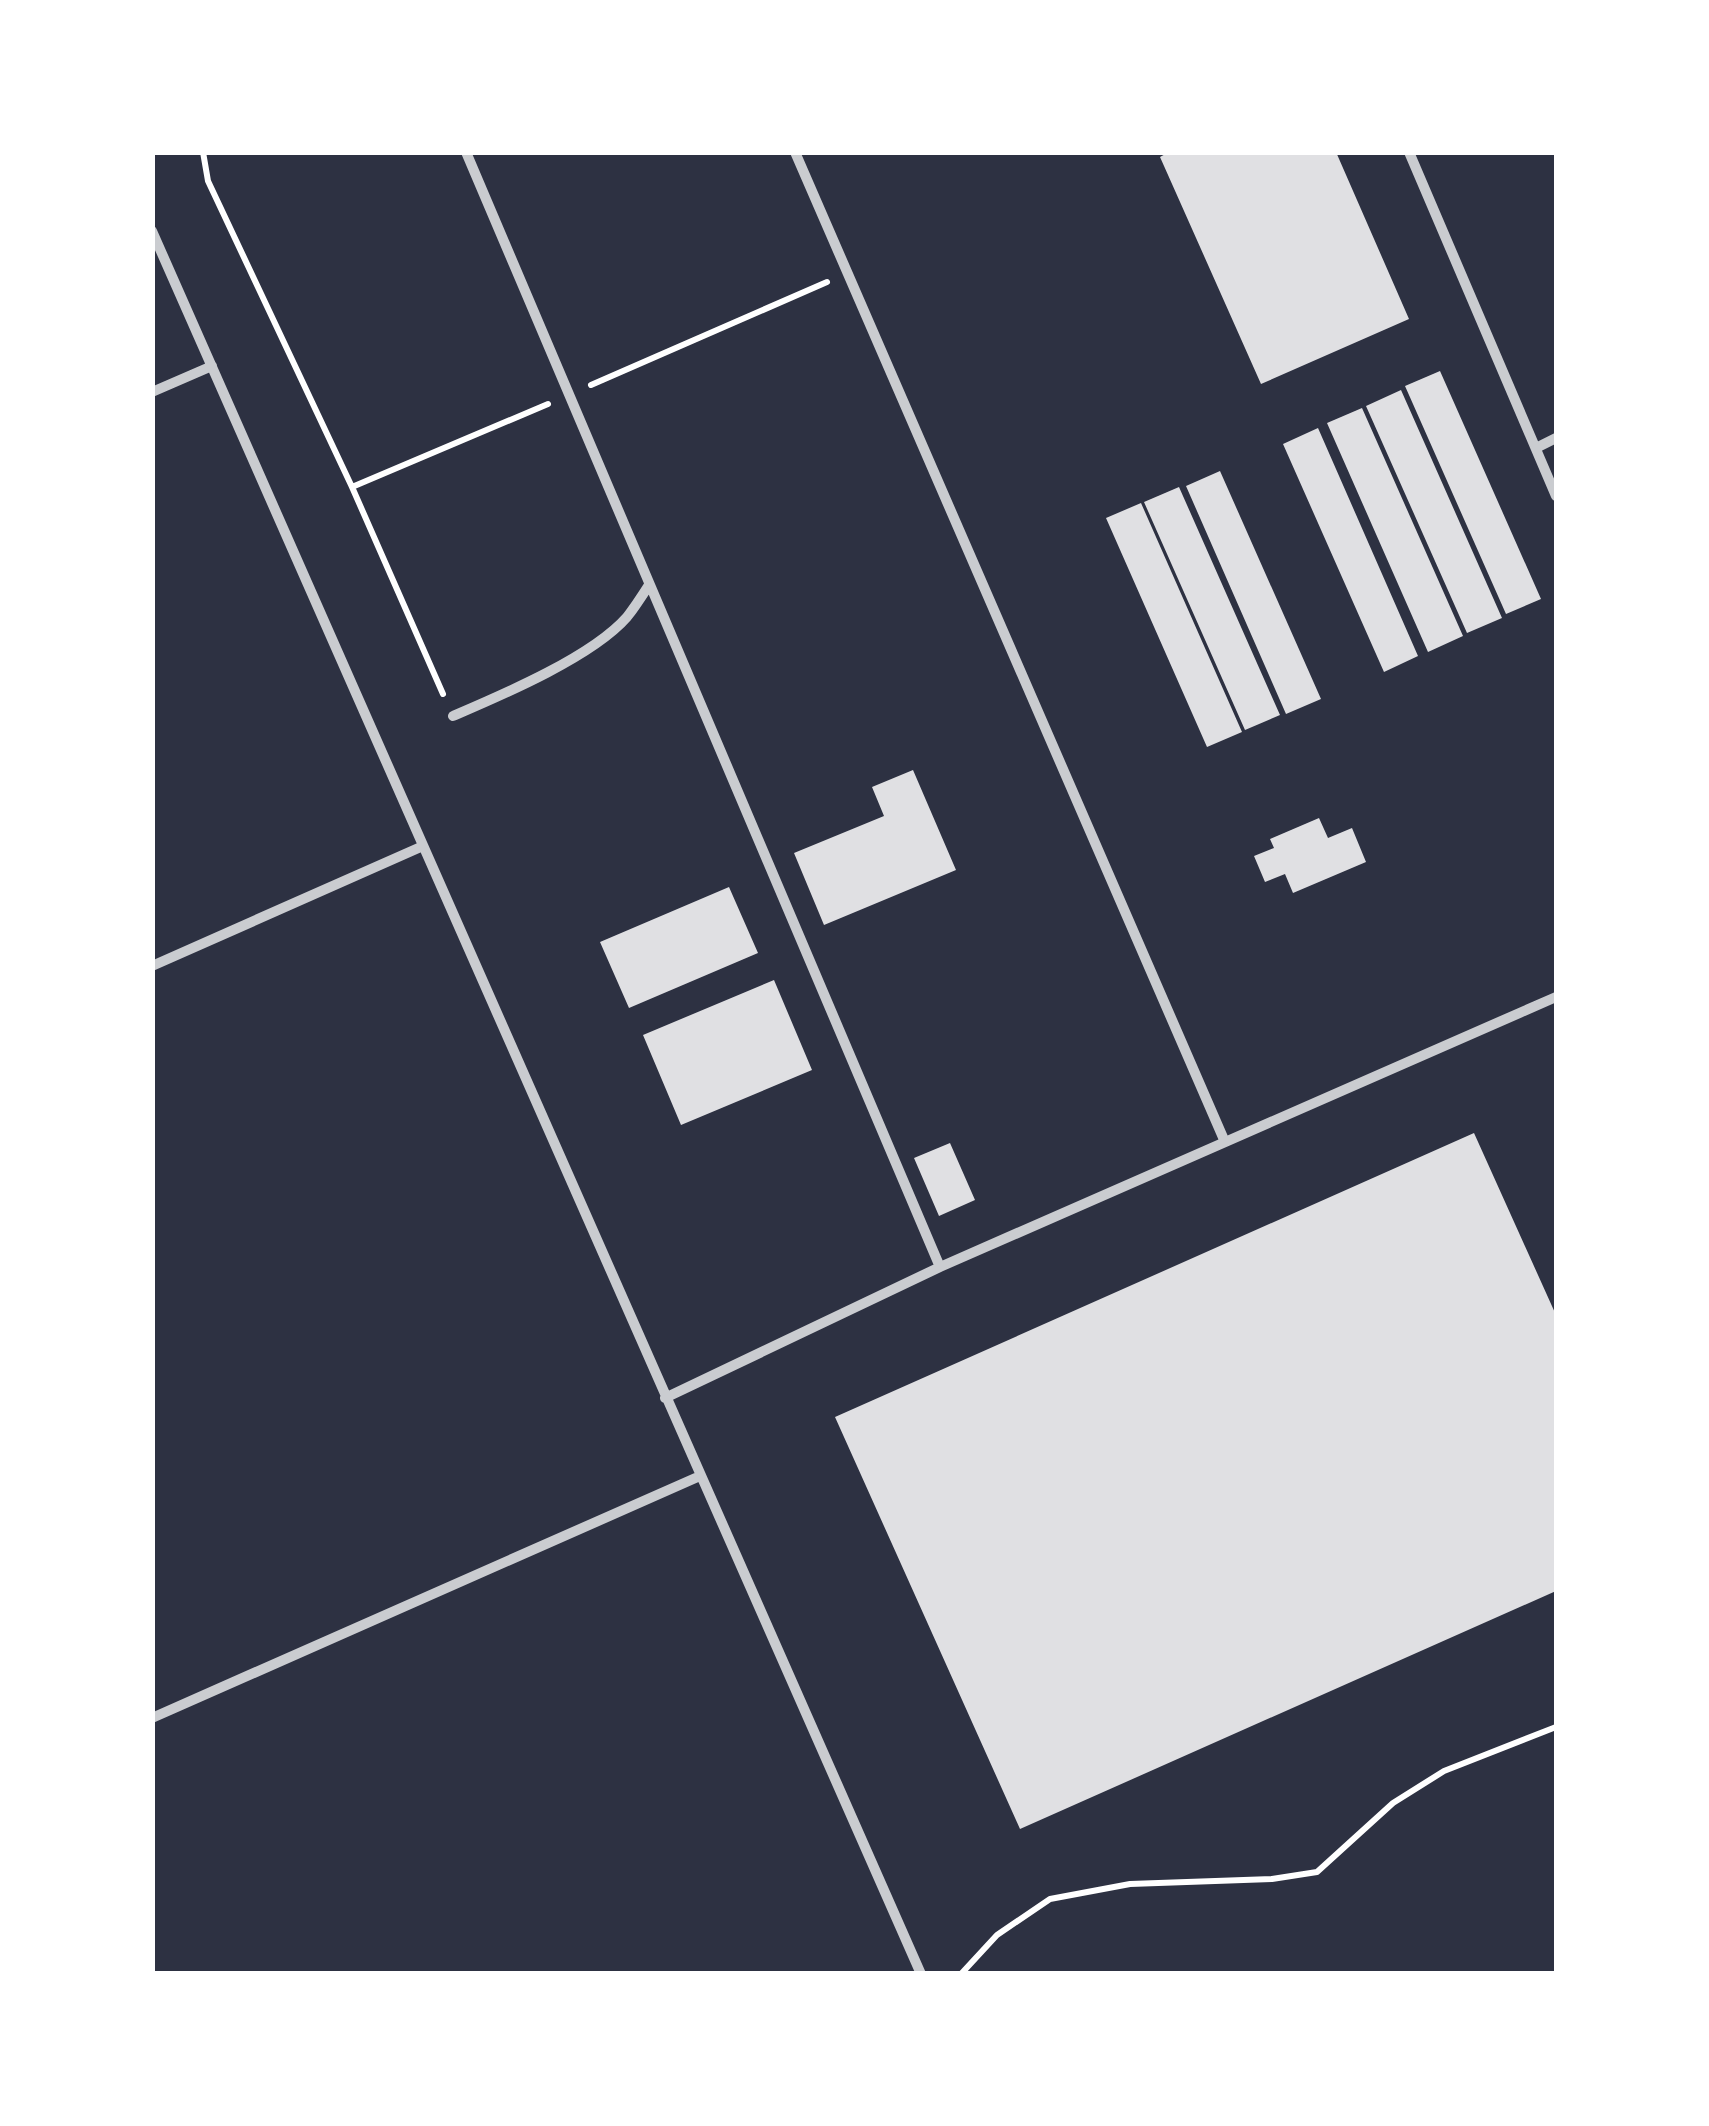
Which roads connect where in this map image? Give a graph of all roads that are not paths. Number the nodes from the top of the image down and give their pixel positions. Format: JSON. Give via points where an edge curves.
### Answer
{"nodes":[{"id":1,"x":466,"y":152,"type":"edge"},
{"id":2,"x":794,"y":152,"type":"edge"},
{"id":3,"x":1408,"y":152,"type":"edge"},
{"id":4,"x":152,"y":231,"type":"edge"},
{"id":5,"x":212,"y":366,"type":"junction"},
{"id":6,"x":152,"y":392,"type":"edge"},
{"id":7,"x":1556,"y":438,"type":"edge"},
{"id":8,"x":1536,"y":448,"type":"junction"},
{"id":9,"x":1556,"y":496,"type":"edge"},
{"id":10,"x":649,"y":585,"type":"junction"},
{"id":11,"x":453,"y":716,"type":"road end"},
{"id":12,"x":422,"y":846,"type":"junction"},
{"id":13,"x":152,"y":966,"type":"edge"},
{"id":14,"x":1556,"y":998,"type":"edge"},
{"id":15,"x":1225,"y":1142,"type":"junction"},
{"id":16,"x":940,"y":1266,"type":"junction"},
{"id":17,"x":665,"y":1398,"type":"junction"},
{"id":18,"x":700,"y":1476,"type":"junction"},
{"id":19,"x":152,"y":1718,"type":"edge"},
{"id":20,"x":921,"y":1974,"type":"edge"}],
"edges":[{"from":1,"to":10,"type":"street"},
{"from":2,"to":15,"type":"street"},
{"from":3,"to":8,"type":"street"},
{"from":4,"to":5,"type":"street"},
{"from":5,"to":6,"type":"street"},
{"from":5,"to":12,"type":"street"},
{"from":7,"to":8,"type":"street"},
{"from":8,"to":9,"type":"street"},
{"from":10,"to":11,"type":"street","via":[[626,618],[594,646]]},
{"from":10,"to":16,"type":"street"},
{"from":12,"to":13,"type":"street"},
{"from":12,"to":17,"type":"street"},
{"from":14,"to":15,"type":"street"},
{"from":15,"to":16,"type":"street"},
{"from":16,"to":17,"type":"street"},
{"from":17,"to":18,"type":"street"},
{"from":18,"to":19,"type":"street"},
{"from":18,"to":20,"type":"street"}]}
